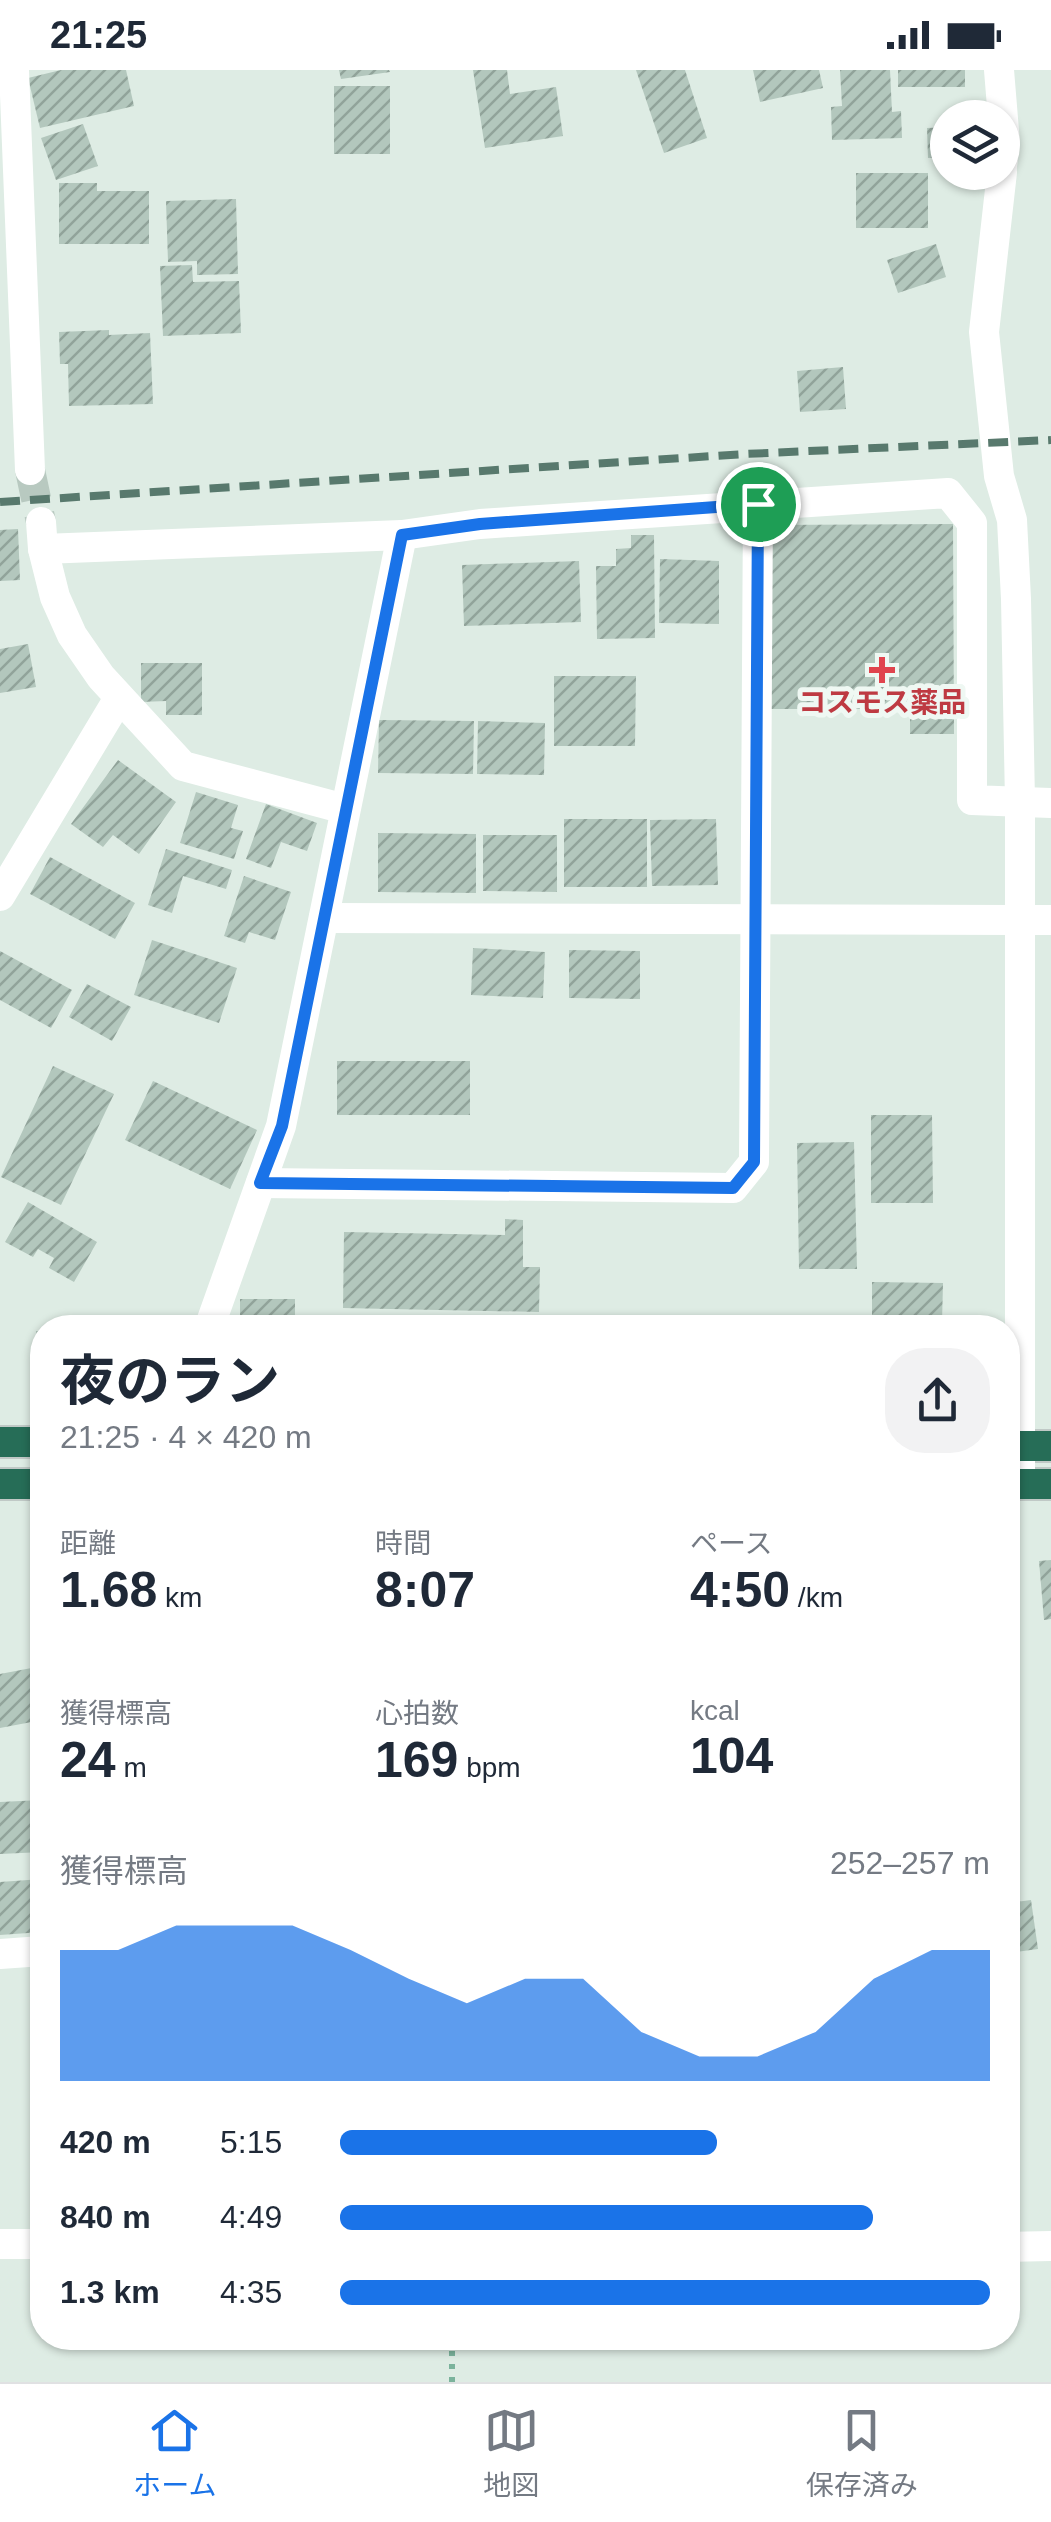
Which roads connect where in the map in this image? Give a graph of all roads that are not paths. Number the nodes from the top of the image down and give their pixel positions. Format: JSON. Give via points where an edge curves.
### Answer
{"nodes":[{"id":1,"x":14,"y":70,"type":"edge"},
{"id":2,"x":999,"y":70,"type":"edge"},
{"id":3,"x":1002,"y":100,"type":"edge"},
{"id":4,"x":8,"y":142,"type":"edge"},
{"id":5,"x":1000,"y":190,"type":"edge"},
{"id":6,"x":30,"y":470,"type":"tunnel mouth"},
{"id":7,"x":758,"y":504,"type":"junction"},
{"id":8,"x":402,"y":535,"type":"junction"},
{"id":9,"x":120,"y":698,"type":"junction"},
{"id":10,"x":1020,"y":801,"type":"junction"},
{"id":11,"x":1051,"y":803,"type":"edge"},
{"id":12,"x":344,"y":810,"type":"junction"},
{"id":13,"x":0,"y":896,"type":"edge"},
{"id":14,"x":324,"y":918,"type":"junction"},
{"id":15,"x":754,"y":919,"type":"junction"},
{"id":16,"x":1018,"y":920,"type":"junction"},
{"id":17,"x":1051,"y":920,"type":"edge"},
{"id":18,"x":260,"y":1183,"type":"junction"},
{"id":19,"x":214,"y":1315,"type":"edge"},
{"id":20,"x":0,"y":1442,"type":"edge"},
{"id":21,"x":30,"y":1442,"type":"edge"},
{"id":22,"x":1027,"y":1446,"type":"edge"},
{"id":23,"x":0,"y":1484,"type":"edge"},
{"id":24,"x":30,"y":1484,"type":"edge"},
{"id":25,"x":1026,"y":1484,"type":"edge"},
{"id":26,"x":30,"y":1952,"type":"edge"},
{"id":27,"x":0,"y":1954,"type":"edge"},
{"id":28,"x":0,"y":2244,"type":"edge"},
{"id":29,"x":30,"y":2244,"type":"edge"},
{"id":30,"x":1020,"y":2246,"type":"edge"},
{"id":31,"x":1051,"y":2246,"type":"edge"}],
"edges":[{"from":1,"to":4,"type":"street"},
{"from":2,"to":3,"type":"street"},
{"from":4,"to":6,"type":"street"},
{"from":5,"to":10,"type":"street","via":[[984,332],[999,476],[1012,520]]},
{"from":7,"to":8,"type":"street"},
{"from":7,"to":10,"type":"street","via":[[948,493],[972,522],[972,800]]},
{"from":7,"to":15,"type":"street"},
{"from":8,"to":9,"type":"street","via":[[42,536],[72,635]]},
{"from":8,"to":12,"type":"street"},
{"from":9,"to":12,"type":"street","via":[[184,766]]},
{"from":9,"to":13,"type":"street"},
{"from":10,"to":11,"type":"street"},
{"from":10,"to":16,"type":"street"},
{"from":12,"to":14,"type":"street"},
{"from":14,"to":15,"type":"street"},
{"from":14,"to":18,"type":"street","via":[[282,1126]]},
{"from":15,"to":16,"type":"street"},
{"from":15,"to":18,"type":"street","via":[[754,1162],[733,1188]]},
{"from":16,"to":17,"type":"street"},
{"from":16,"to":22,"type":"street"},
{"from":18,"to":19,"type":"street"},
{"from":20,"to":21,"type":"highway"},
{"from":22,"to":25,"type":"street"},
{"from":23,"to":24,"type":"highway"},
{"from":26,"to":27,"type":"street"},
{"from":28,"to":29,"type":"street"},
{"from":30,"to":31,"type":"street"}]}
